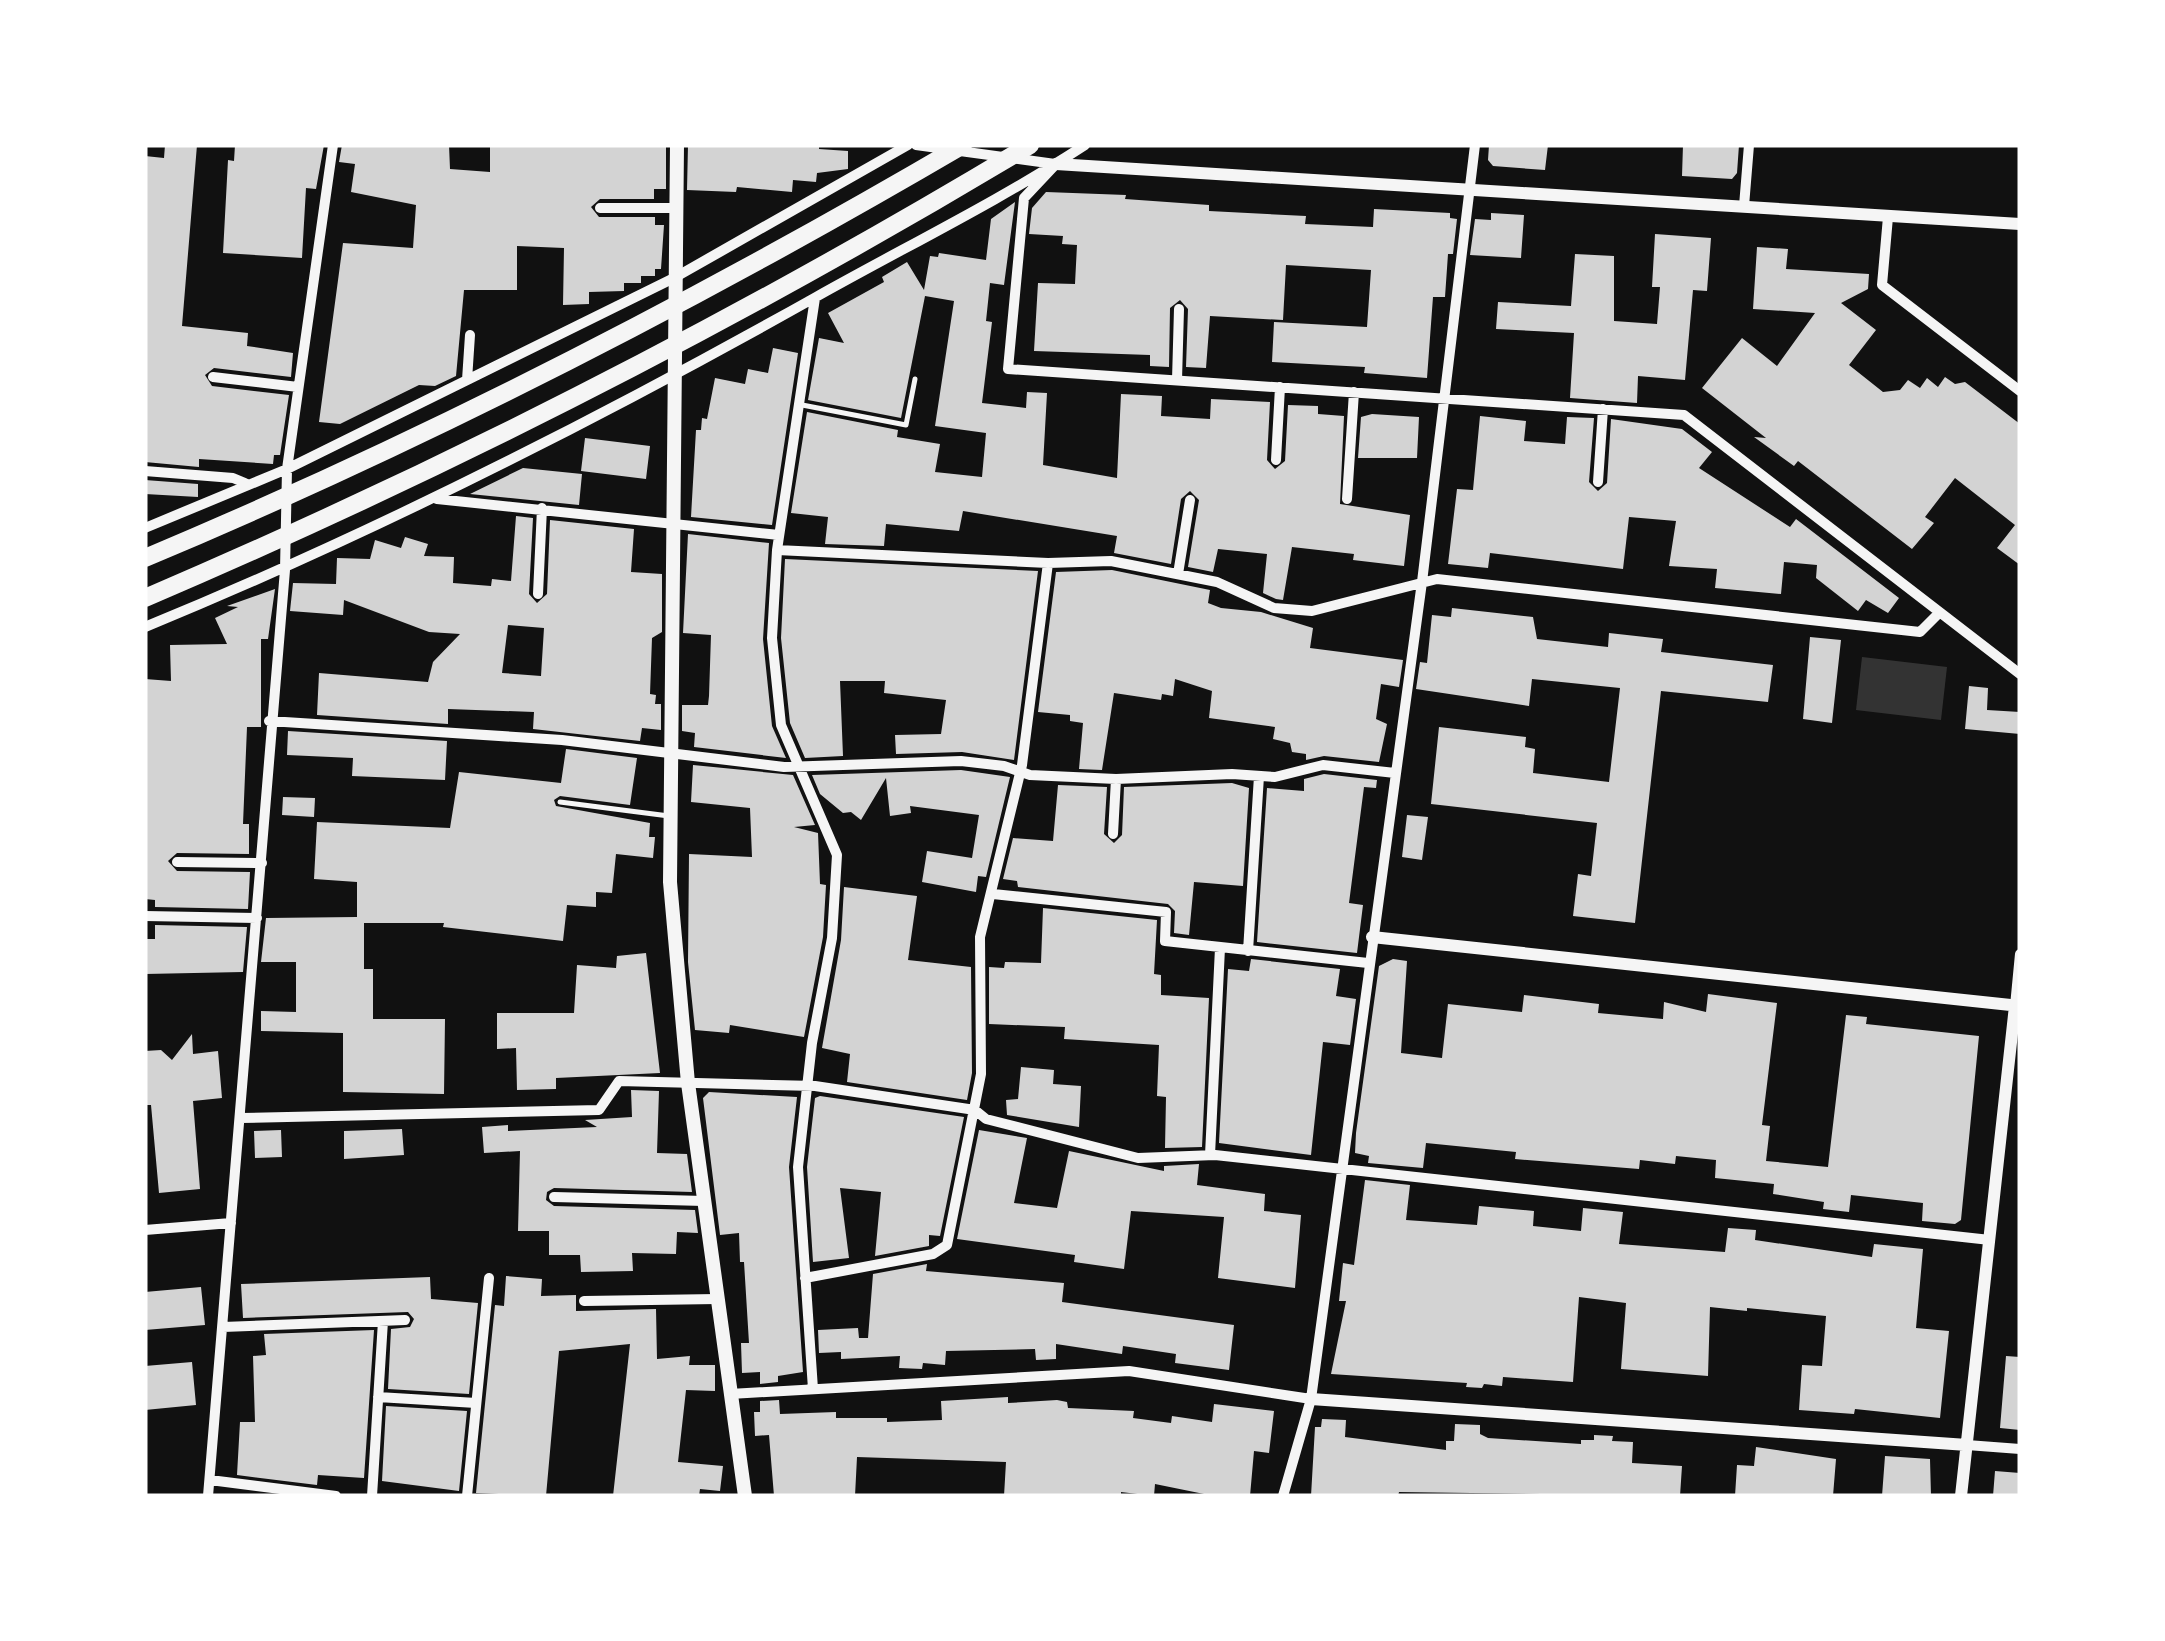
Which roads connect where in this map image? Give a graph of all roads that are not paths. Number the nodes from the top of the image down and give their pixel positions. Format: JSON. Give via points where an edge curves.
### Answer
{"nodes":[{"id":1,"x":333,"y":145,"type":"edge"},
{"id":2,"x":677,"y":145,"type":"edge"},
{"id":3,"x":908,"y":145,"type":"edge"},
{"id":4,"x":916,"y":145,"type":"edge"},
{"id":5,"x":963,"y":145,"type":"edge"},
{"id":6,"x":1030,"y":145,"type":"edge"},
{"id":7,"x":1085,"y":145,"type":"edge"},
{"id":8,"x":1475,"y":145,"type":"edge"},
{"id":9,"x":1749,"y":145,"type":"edge"},
{"id":10,"x":1056,"y":164,"type":"junction"},
{"id":11,"x":1469,"y":189,"type":"junction"},
{"id":12,"x":1744,"y":206,"type":"junction"},
{"id":13,"x":600,"y":208,"type":"dead end"},
{"id":14,"x":676,"y":208,"type":"junction"},
{"id":15,"x":1888,"y":217,"type":"junction"},
{"id":16,"x":2020,"y":224,"type":"edge"},
{"id":17,"x":674,"y":278,"type":"junction"},
{"id":18,"x":815,"y":298,"type":"junction"},
{"id":19,"x":1180,"y":308,"type":"dead end"},
{"id":20,"x":470,"y":335,"type":"dead end"},
{"id":21,"x":213,"y":377,"type":"dead end"},
{"id":22,"x":673,"y":378,"type":"junction"},
{"id":23,"x":915,"y":379,"type":"dead end"},
{"id":24,"x":468,"y":380,"type":"junction"},
{"id":25,"x":1177,"y":380,"type":"junction"},
{"id":26,"x":298,"y":387,"type":"junction"},
{"id":27,"x":1280,"y":387,"type":"junction"},
{"id":28,"x":2020,"y":391,"type":"edge"},
{"id":29,"x":1354,"y":392,"type":"junction"},
{"id":30,"x":1443,"y":398,"type":"junction"},
{"id":31,"x":797,"y":404,"type":"junction"},
{"id":32,"x":1602,"y":410,"type":"junction"},
{"id":33,"x":1276,"y":460,"type":"dead end"},
{"id":34,"x":288,"y":469,"type":"junction"},
{"id":35,"x":145,"y":471,"type":"edge"},
{"id":36,"x":1598,"y":482,"type":"dead end"},
{"id":37,"x":246,"y":483,"type":"junction"},
{"id":38,"x":436,"y":499,"type":"junction"},
{"id":39,"x":1347,"y":499,"type":"dead end"},
{"id":40,"x":1190,"y":500,"type":"dead end"},
{"id":41,"x":542,"y":508,"type":"junction"},
{"id":42,"x":672,"y":521,"type":"junction"},
{"id":43,"x":145,"y":528,"type":"edge"},
{"id":44,"x":779,"y":535,"type":"junction"},
{"id":45,"x":776,"y":550,"type":"junction"},
{"id":46,"x":145,"y":558,"type":"edge"},
{"id":47,"x":1048,"y":563,"type":"junction"},
{"id":48,"x":284,"y":570,"type":"junction"},
{"id":49,"x":1178,"y":574,"type":"junction"},
{"id":50,"x":1422,"y":582,"type":"junction"},
{"id":51,"x":538,"y":594,"type":"dead end"},
{"id":52,"x":145,"y":598,"type":"edge"},
{"id":53,"x":1939,"y":613,"type":"junction"},
{"id":54,"x":145,"y":627,"type":"edge"},
{"id":55,"x":2020,"y":674,"type":"edge"},
{"id":56,"x":270,"y":721,"type":"junction"},
{"id":57,"x":670,"y":755,"type":"junction"},
{"id":58,"x":796,"y":768,"type":"junction"},
{"id":59,"x":1019,"y":771,"type":"junction"},
{"id":60,"x":1395,"y":772,"type":"junction"},
{"id":61,"x":1260,"y":776,"type":"junction"},
{"id":62,"x":1116,"y":779,"type":"junction"},
{"id":63,"x":560,"y":802,"type":"dead end"},
{"id":64,"x":668,"y":816,"type":"junction"},
{"id":65,"x":1113,"y":834,"type":"dead end"},
{"id":66,"x":177,"y":862,"type":"dead end"},
{"id":67,"x":262,"y":863,"type":"junction"},
{"id":68,"x":993,"y":894,"type":"junction"},
{"id":69,"x":145,"y":916,"type":"edge"},
{"id":70,"x":257,"y":918,"type":"junction"},
{"id":71,"x":1372,"y":937,"type":"junction"},
{"id":72,"x":1220,"y":948,"type":"junction"},
{"id":73,"x":1248,"y":951,"type":"junction"},
{"id":74,"x":2020,"y":954,"type":"edge"},
{"id":75,"x":1368,"y":963,"type":"junction"},
{"id":76,"x":2017,"y":1006,"type":"edge"},
{"id":77,"x":688,"y":1083,"type":"junction"},
{"id":78,"x":806,"y":1086,"type":"junction"},
{"id":79,"x":975,"y":1110,"type":"junction"},
{"id":80,"x":241,"y":1118,"type":"junction"},
{"id":81,"x":1210,"y":1155,"type":"junction"},
{"id":82,"x":1342,"y":1170,"type":"junction"},
{"id":83,"x":554,"y":1197,"type":"dead end"},
{"id":84,"x":704,"y":1201,"type":"junction"},
{"id":85,"x":232,"y":1223,"type":"junction"},
{"id":86,"x":145,"y":1230,"type":"edge"},
{"id":87,"x":1990,"y":1240,"type":"junction"},
{"id":88,"x":489,"y":1278,"type":"dead end"},
{"id":89,"x":805,"y":1278,"type":"junction"},
{"id":90,"x":717,"y":1299,"type":"junction"},
{"id":91,"x":584,"y":1301,"type":"dead end"},
{"id":92,"x":383,"y":1320,"type":"junction"},
{"id":93,"x":405,"y":1320,"type":"dead end"},
{"id":94,"x":222,"y":1327,"type":"junction"},
{"id":95,"x":813,"y":1390,"type":"junction"},
{"id":96,"x":730,"y":1394,"type":"junction"},
{"id":97,"x":378,"y":1396,"type":"junction"},
{"id":98,"x":1310,"y":1400,"type":"junction"},
{"id":99,"x":476,"y":1404,"type":"junction"},
{"id":100,"x":1967,"y":1446,"type":"junction"},
{"id":101,"x":2020,"y":1449,"type":"edge"},
{"id":102,"x":210,"y":1480,"type":"junction"},
{"id":103,"x":208,"y":1496,"type":"edge"},
{"id":104,"x":336,"y":1496,"type":"edge"},
{"id":105,"x":372,"y":1496,"type":"edge"},
{"id":106,"x":467,"y":1496,"type":"edge"},
{"id":107,"x":746,"y":1496,"type":"edge"},
{"id":108,"x":1284,"y":1496,"type":"edge"},
{"id":109,"x":1961,"y":1496,"type":"edge"}],
"edges":[{"from":1,"to":26,"type":"street"},
{"from":2,"to":14,"type":"main road"},
{"from":3,"to":17,"type":"street"},
{"from":4,"to":10,"type":"street"},
{"from":5,"to":46,"type":"highway","via":[[805,238],[608,339]]},
{"from":6,"to":52,"type":"highway","via":[[805,275],[438,465]]},
{"from":7,"to":10,"type":"street"},
{"from":8,"to":11,"type":"street"},
{"from":9,"to":12,"type":"street"},
{"from":10,"to":11,"type":"street"},
{"from":10,"to":18,"type":"street"},
{"from":10,"to":25,"type":"street","via":[[1024,198],[1008,368]]},
{"from":11,"to":12,"type":"street"},
{"from":11,"to":30,"type":"street"},
{"from":12,"to":15,"type":"street"},
{"from":13,"to":14,"type":"street"},
{"from":14,"to":17,"type":"main road"},
{"from":15,"to":16,"type":"street"},
{"from":15,"to":28,"type":"street","via":[[1882,285]]},
{"from":17,"to":22,"type":"main road"},
{"from":17,"to":24,"type":"street"},
{"from":18,"to":22,"type":"street"},
{"from":18,"to":31,"type":"street"},
{"from":19,"to":25,"type":"street"},
{"from":20,"to":24,"type":"street"},
{"from":21,"to":26,"type":"street"},
{"from":22,"to":38,"type":"street"},
{"from":22,"to":42,"type":"main road"},
{"from":23,"to":31,"type":"lane","via":[[906,425]]},
{"from":24,"to":34,"type":"street"},
{"from":25,"to":27,"type":"street"},
{"from":26,"to":34,"type":"street"},
{"from":27,"to":29,"type":"street"},
{"from":27,"to":33,"type":"street"},
{"from":29,"to":30,"type":"street"},
{"from":29,"to":39,"type":"street"},
{"from":30,"to":32,"type":"street"},
{"from":30,"to":50,"type":"street"},
{"from":31,"to":44,"type":"street"},
{"from":32,"to":36,"type":"street"},
{"from":32,"to":53,"type":"street","via":[[1684,415]]},
{"from":34,"to":37,"type":"street"},
{"from":34,"to":48,"type":"street"},
{"from":35,"to":37,"type":"street"},
{"from":37,"to":43,"type":"street"},
{"from":38,"to":41,"type":"street"},
{"from":38,"to":48,"type":"street"},
{"from":40,"to":49,"type":"street"},
{"from":41,"to":42,"type":"street"},
{"from":41,"to":51,"type":"street"},
{"from":42,"to":44,"type":"street"},
{"from":42,"to":57,"type":"main road"},
{"from":44,"to":45,"type":"street"},
{"from":45,"to":47,"type":"street"},
{"from":45,"to":58,"type":"street","via":[[774,689]]},
{"from":47,"to":49,"type":"street","via":[[1111,561]]},
{"from":47,"to":59,"type":"street"},
{"from":48,"to":54,"type":"street"},
{"from":48,"to":56,"type":"street"},
{"from":49,"to":50,"type":"street","via":[[1216,582],[1274,608],[1312,611]]},
{"from":50,"to":53,"type":"street","via":[[1920,632]]},
{"from":50,"to":60,"type":"street"},
{"from":53,"to":55,"type":"street"},
{"from":56,"to":57,"type":"street","via":[[562,740]]},
{"from":56,"to":67,"type":"street"},
{"from":57,"to":58,"type":"street"},
{"from":57,"to":64,"type":"main road"},
{"from":58,"to":59,"type":"street","via":[[961,760]]},
{"from":58,"to":78,"type":"street","via":[[837,855],[832,938]]},
{"from":59,"to":62,"type":"street"},
{"from":59,"to":68,"type":"street"},
{"from":60,"to":61,"type":"street","via":[[1322,765],[1291,776]]},
{"from":60,"to":71,"type":"street"},
{"from":61,"to":62,"type":"street"},
{"from":61,"to":73,"type":"street"},
{"from":62,"to":65,"type":"street"},
{"from":63,"to":64,"type":"lane"},
{"from":64,"to":77,"type":"main road"},
{"from":66,"to":67,"type":"street"},
{"from":67,"to":70,"type":"street"},
{"from":68,"to":72,"type":"street","via":[[1166,912],[1165,941]]},
{"from":68,"to":79,"type":"street","via":[[980,937],[984,1008]]},
{"from":69,"to":70,"type":"street"},
{"from":70,"to":80,"type":"street"},
{"from":71,"to":75,"type":"street"},
{"from":71,"to":76,"type":"street"},
{"from":72,"to":73,"type":"street"},
{"from":72,"to":81,"type":"street"},
{"from":73,"to":75,"type":"street"},
{"from":74,"to":76,"type":"street"},
{"from":75,"to":82,"type":"street"},
{"from":76,"to":87,"type":"street"},
{"from":77,"to":78,"type":"street"},
{"from":77,"to":80,"type":"street","via":[[619,1081],[599,1110]]},
{"from":77,"to":84,"type":"main road"},
{"from":78,"to":79,"type":"street"},
{"from":78,"to":89,"type":"street","via":[[798,1167]]},
{"from":79,"to":81,"type":"street","via":[[986,1119],[1138,1158]]},
{"from":79,"to":89,"type":"street","via":[[943,1250]]},
{"from":80,"to":85,"type":"street"},
{"from":81,"to":82,"type":"street"},
{"from":82,"to":87,"type":"street"},
{"from":82,"to":98,"type":"street"},
{"from":83,"to":84,"type":"street"},
{"from":84,"to":90,"type":"main road"},
{"from":85,"to":86,"type":"street"},
{"from":85,"to":94,"type":"street"},
{"from":87,"to":100,"type":"street"},
{"from":88,"to":99,"type":"street"},
{"from":89,"to":95,"type":"street"},
{"from":90,"to":91,"type":"street"},
{"from":90,"to":96,"type":"main road"},
{"from":92,"to":93,"type":"street"},
{"from":92,"to":94,"type":"street"},
{"from":92,"to":97,"type":"street"},
{"from":94,"to":102,"type":"street"},
{"from":95,"to":96,"type":"street"},
{"from":95,"to":98,"type":"street","via":[[1129,1371]]},
{"from":96,"to":107,"type":"main road"},
{"from":97,"to":99,"type":"street"},
{"from":97,"to":105,"type":"street"},
{"from":98,"to":100,"type":"street"},
{"from":98,"to":108,"type":"street"},
{"from":99,"to":106,"type":"street"},
{"from":100,"to":101,"type":"street"},
{"from":100,"to":109,"type":"street"},
{"from":102,"to":103,"type":"street"},
{"from":102,"to":104,"type":"street"}]}
